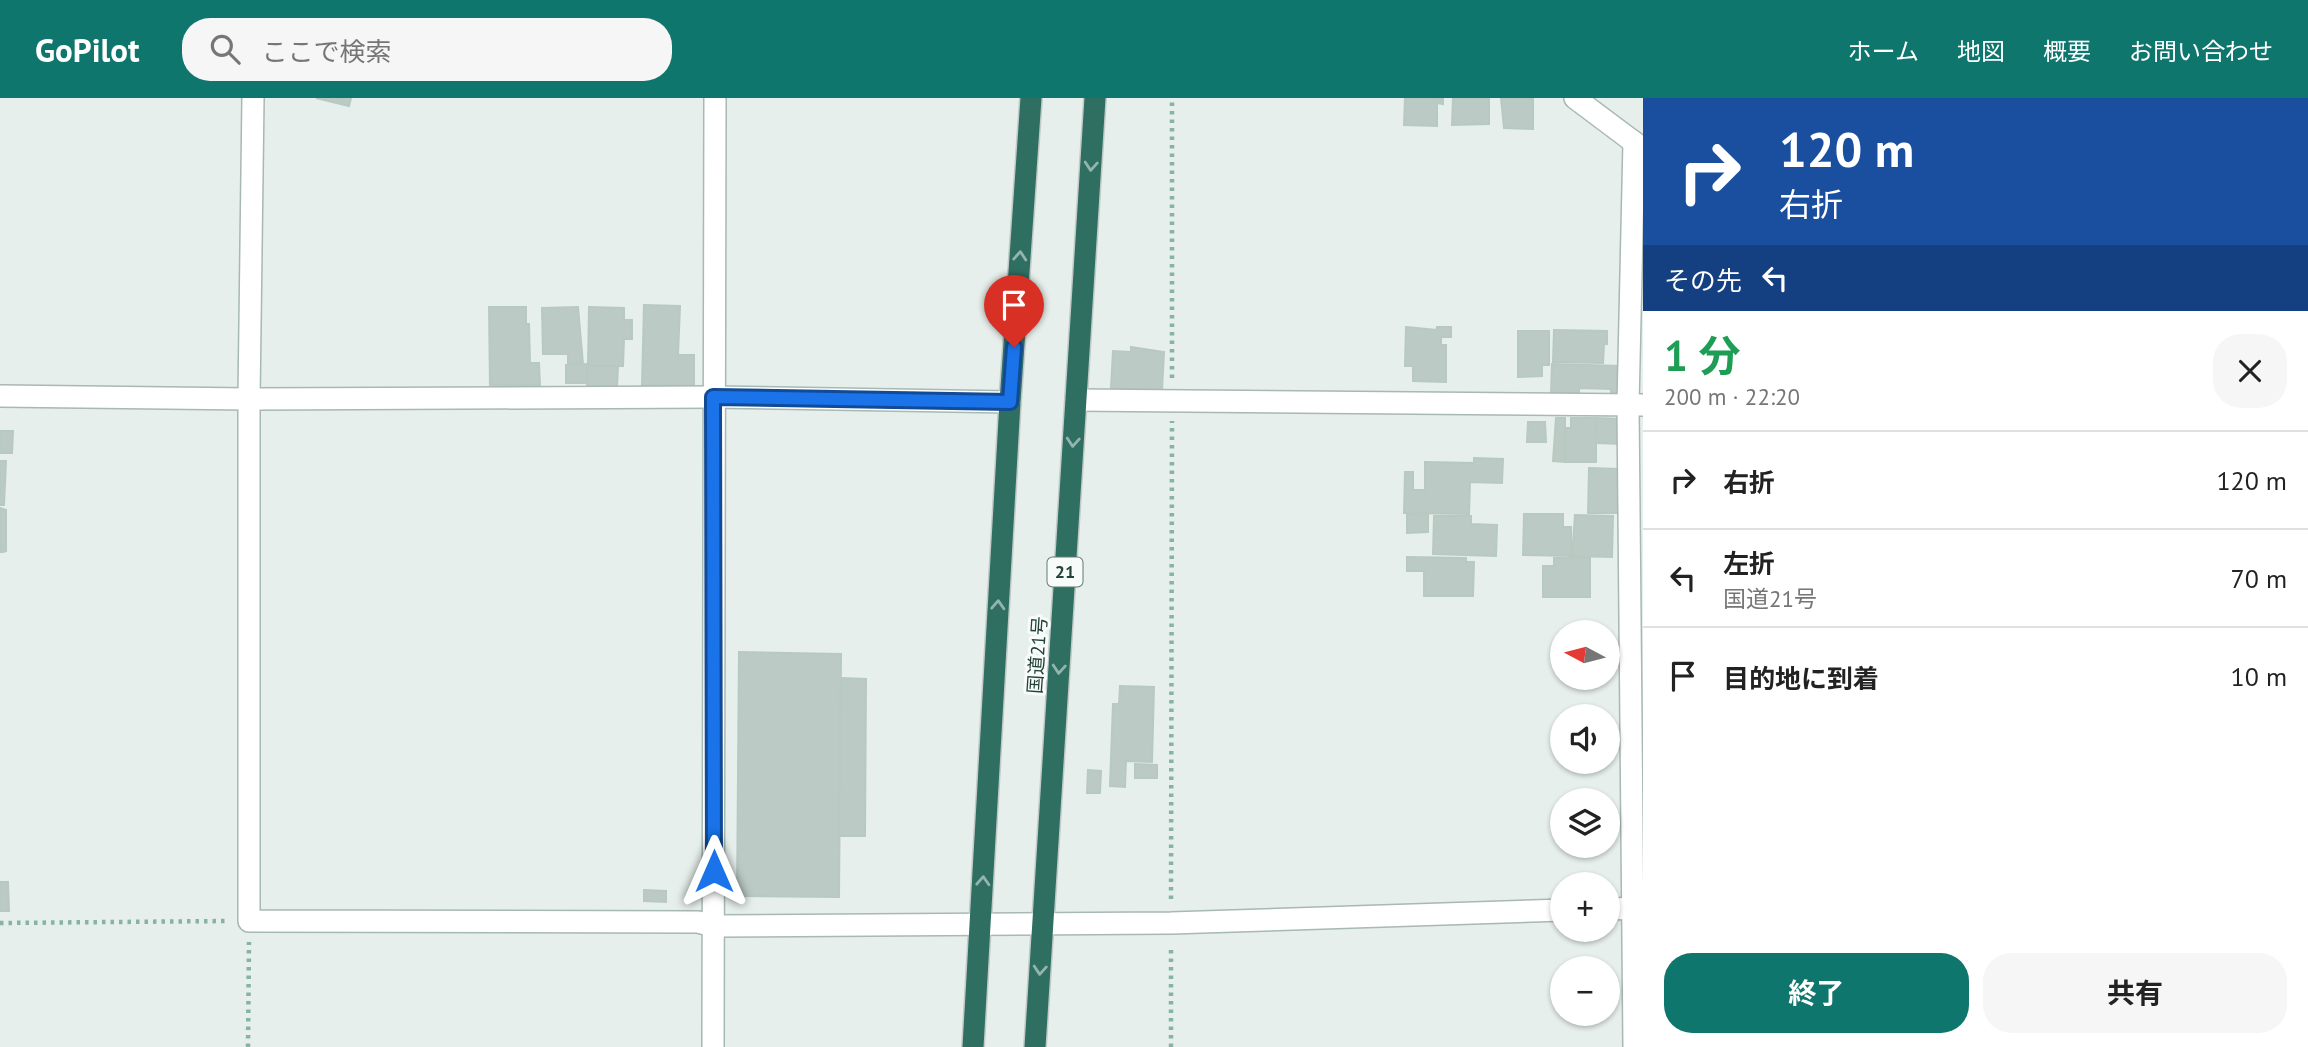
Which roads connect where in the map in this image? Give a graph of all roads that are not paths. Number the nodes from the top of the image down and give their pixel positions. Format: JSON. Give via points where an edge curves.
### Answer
{"nodes":[{"id":1,"x":253,"y":98,"type":"edge"},
{"id":2,"x":715,"y":98,"type":"edge"},
{"id":3,"x":1031,"y":98,"type":"edge"},
{"id":4,"x":1095,"y":98,"type":"edge"},
{"id":5,"x":1575,"y":98,"type":"edge"},
{"id":6,"x":1638,"y":145,"type":"edge"},
{"id":7,"x":0,"y":396,"type":"edge"},
{"id":8,"x":713,"y":397,"type":"junction"},
{"id":9,"x":249,"y":400,"type":"junction"},
{"id":10,"x":1076,"y":400,"type":"junction"},
{"id":11,"x":1010,"y":402,"type":"junction"},
{"id":12,"x":1636,"y":405,"type":"edge"},
{"id":13,"x":1639,"y":908,"type":"edge"},
{"id":14,"x":1620,"y":909,"type":"edge"},
{"id":15,"x":1550,"y":910,"type":"edge"},
{"id":16,"x":1043,"y":923,"type":"junction"},
{"id":17,"x":980,"y":925,"type":"junction"},
{"id":18,"x":714,"y":926,"type":"junction"},
{"id":19,"x":713,"y":1047,"type":"edge"},
{"id":20,"x":973,"y":1047,"type":"edge"},
{"id":21,"x":1035,"y":1047,"type":"edge"},
{"id":22,"x":1634,"y":1047,"type":"edge"}],
"edges":[{"from":1,"to":9,"type":"street"},
{"from":2,"to":8,"type":"street"},
{"from":11,"to":3,"type":"highway","one_way":true},
{"from":4,"to":10,"type":"highway","name":"国道21号","number":"21","one_way":true},
{"from":5,"to":6,"type":"street"},
{"from":6,"to":12,"type":"street"},
{"from":7,"to":9,"type":"street"},
{"from":8,"to":9,"type":"street"},
{"from":8,"to":11,"type":"street"},
{"from":8,"to":18,"type":"street"},
{"from":9,"to":18,"type":"street","via":[[249,921],[698,922]]},
{"from":10,"to":12,"type":"street"},
{"from":10,"to":16,"type":"highway","name":"国道21号","number":"21","one_way":true},
{"from":17,"to":11,"type":"highway","one_way":true},
{"from":12,"to":13,"type":"street"},
{"from":13,"to":14,"type":"street"},
{"from":13,"to":22,"type":"street"},
{"from":15,"to":16,"type":"street"},
{"from":16,"to":17,"type":"street"},
{"from":16,"to":21,"type":"highway","name":"国道21号","number":"21","one_way":true},
{"from":17,"to":18,"type":"street"},
{"from":17,"to":20,"type":"highway"},
{"from":18,"to":19,"type":"street"}]}
